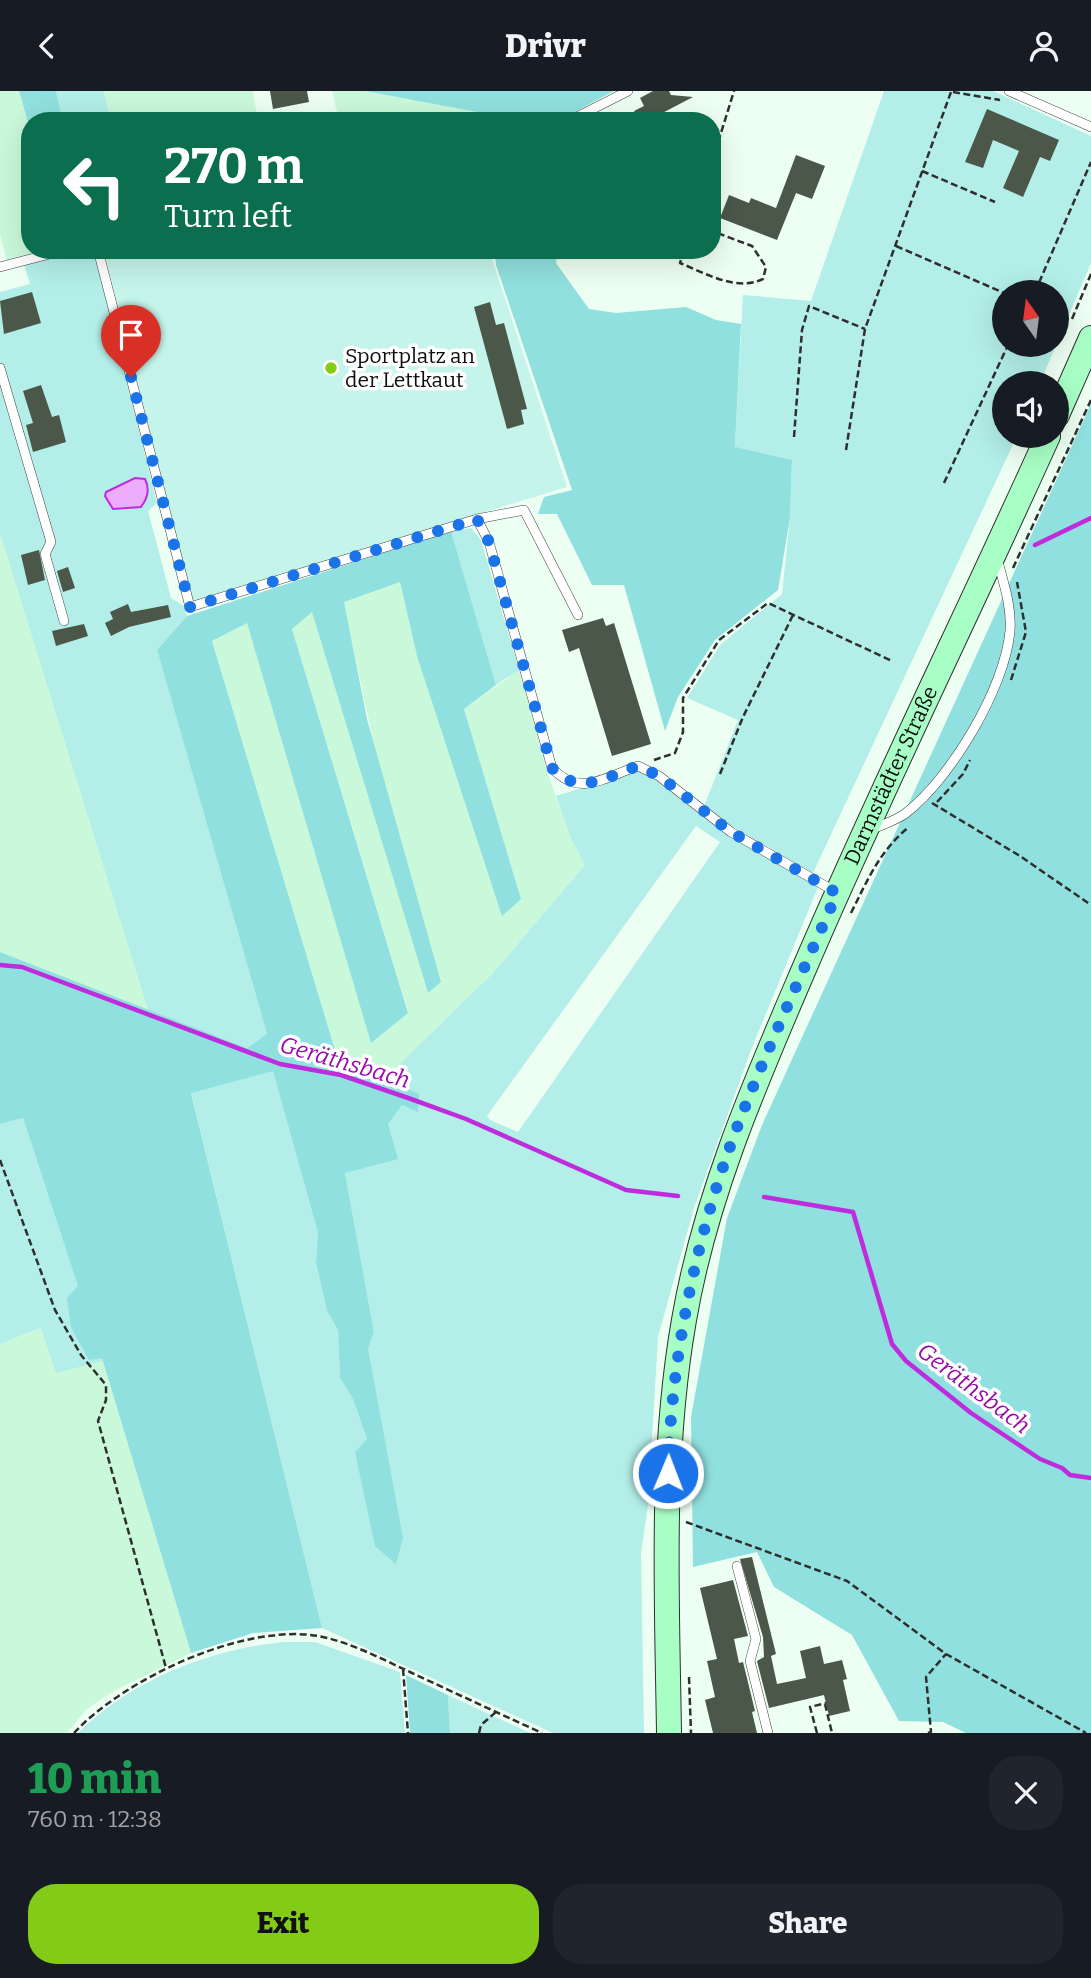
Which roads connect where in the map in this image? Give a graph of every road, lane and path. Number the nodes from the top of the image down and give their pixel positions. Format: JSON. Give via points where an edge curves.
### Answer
{"nodes":[{"id":1,"x":628,"y":91,"type":"edge"},
{"id":2,"x":734,"y":91,"type":"edge"},
{"id":3,"x":950,"y":91,"type":"edge"},
{"id":4,"x":1007,"y":91,"type":"edge"},
{"id":5,"x":587,"y":112,"type":"edge"},
{"id":6,"x":1091,"y":127,"type":"edge"},
{"id":7,"x":721,"y":133,"type":"edge"},
{"id":8,"x":1091,"y":162,"type":"edge"},
{"id":9,"x":922,"y":171,"type":"junction"},
{"id":10,"x":995,"y":202,"type":"dead end"},
{"id":11,"x":721,"y":234,"type":"edge"},
{"id":12,"x":895,"y":246,"type":"junction"},
{"id":13,"x":31,"y":259,"type":"edge"},
{"id":14,"x":100,"y":259,"type":"edge"},
{"id":15,"x":681,"y":259,"type":"edge"},
{"id":16,"x":0,"y":267,"type":"edge"},
{"id":17,"x":1091,"y":274,"type":"edge"},
{"id":18,"x":1040,"y":280,"type":"edge"},
{"id":19,"x":992,"y":288,"type":"edge"},
{"id":20,"x":1072,"y":319,"type":"dead end"},
{"id":21,"x":865,"y":329,"type":"junction"},
{"id":22,"x":1091,"y":338,"type":"edge"},
{"id":23,"x":1002,"y":357,"type":"edge"},
{"id":24,"x":0,"y":368,"type":"edge"},
{"id":25,"x":1069,"y":388,"type":"edge"},
{"id":26,"x":794,"y":437,"type":"dead end"},
{"id":27,"x":1043,"y":448,"type":"edge"},
{"id":28,"x":846,"y":450,"type":"dead end"},
{"id":29,"x":944,"y":483,"type":"dead end"},
{"id":30,"x":477,"y":519,"type":"junction"},
{"id":31,"x":995,"y":553,"type":"junction"},
{"id":32,"x":578,"y":615,"type":"dead end"},
{"id":33,"x":793,"y":615,"type":"junction"},
{"id":34,"x":64,"y":621,"type":"dead end"},
{"id":35,"x":892,"y":661,"type":"dead end"},
{"id":36,"x":638,"y":766,"type":"junction"},
{"id":37,"x":720,"y":774,"type":"dead end"},
{"id":38,"x":926,"y":813,"type":"dead end"},
{"id":39,"x":916,"y":821,"type":"dead end"},
{"id":40,"x":865,"y":833,"type":"junction"},
{"id":41,"x":837,"y":893,"type":"junction"},
{"id":42,"x":1091,"y":905,"type":"edge"},
{"id":43,"x":851,"y":914,"type":"dead end"},
{"id":44,"x":0,"y":1160,"type":"edge"},
{"id":45,"x":677,"y":1525,"type":"junction"},
{"id":46,"x":737,"y":1566,"type":"dead end"},
{"id":47,"x":946,"y":1654,"type":"junction"},
{"id":48,"x":166,"y":1668,"type":"junction"},
{"id":49,"x":403,"y":1669,"type":"junction"},
{"id":50,"x":496,"y":1712,"type":"junction"},
{"id":51,"x":74,"y":1733,"type":"edge"},
{"id":52,"x":408,"y":1733,"type":"edge"},
{"id":53,"x":480,"y":1733,"type":"edge"},
{"id":54,"x":542,"y":1733,"type":"edge"},
{"id":55,"x":669,"y":1733,"type":"edge"},
{"id":56,"x":768,"y":1733,"type":"edge"},
{"id":57,"x":817,"y":1733,"type":"edge"},
{"id":58,"x":832,"y":1733,"type":"edge"},
{"id":59,"x":928,"y":1733,"type":"edge"},
{"id":60,"x":1086,"y":1733,"type":"edge"}],
"edges":[{"from":1,"to":5,"type":"lane"},
{"from":2,"to":7,"type":"path"},
{"from":3,"to":4,"type":"path","via":[[999,101]]},
{"from":3,"to":9,"type":"path"},
{"from":4,"to":6,"type":"lane"},
{"from":8,"to":18,"type":"path"},
{"from":9,"to":10,"type":"path"},
{"from":9,"to":12,"type":"path"},
{"from":11,"to":15,"type":"path","via":[[759,253],[766,267],[764,279],[742,284],[716,278],[680,263]]},
{"from":12,"to":19,"type":"path"},
{"from":12,"to":21,"type":"path"},
{"from":13,"to":16,"type":"lane"},
{"from":14,"to":30,"type":"lane","via":[[190,607]]},
{"from":17,"to":20,"type":"path"},
{"from":21,"to":26,"type":"path","via":[[808,306]]},
{"from":21,"to":28,"type":"path"},
{"from":22,"to":25,"type":"main road"},
{"from":23,"to":29,"type":"path"},
{"from":24,"to":34,"type":"lane","via":[[51,542],[45,554]]},
{"from":27,"to":31,"type":"main road","name":"Darmstädter Straße"},
{"from":30,"to":32,"type":"lane","via":[[523,510]]},
{"from":30,"to":36,"type":"lane","via":[[489,542],[552,768],[565,782],[582,785]]},
{"from":31,"to":40,"type":"main road","name":"Darmstädter Straße"},
{"from":31,"to":40,"type":"lane","via":[[1007,593],[1010,629],[1005,663],[956,761],[904,814]]},
{"from":33,"to":35,"type":"path"},
{"from":33,"to":36,"type":"path","via":[[768,603],[719,640],[683,698],[683,732],[675,753]]},
{"from":33,"to":37,"type":"path"},
{"from":36,"to":41,"type":"lane","via":[[659,776],[731,832]]},
{"from":38,"to":42,"type":"path","via":[[934,805]]},
{"from":39,"to":43,"type":"path","via":[[895,837],[874,865]]},
{"from":40,"to":41,"type":"main road","name":"Darmstädter Straße"},
{"from":41,"to":45,"type":"main road","name":"Darmstädter Straße","via":[[743,1113],[718,1184],[684,1317],[669,1417]]},
{"from":44,"to":48,"type":"path","via":[[55,1310],[81,1355],[106,1385],[98,1421]]},
{"from":45,"to":47,"type":"path","via":[[846,1581]]},
{"from":45,"to":55,"type":"main road","name":"Darmstädter Straße"},
{"from":46,"to":56,"type":"lane","via":[[756,1639],[750,1661]]},
{"from":47,"to":59,"type":"path","via":[[926,1677]]},
{"from":47,"to":60,"type":"path"},
{"from":48,"to":49,"type":"path","via":[[229,1645],[291,1635],[318,1636]]},
{"from":48,"to":51,"type":"path","via":[[95,1710]]},
{"from":49,"to":50,"type":"path"},
{"from":49,"to":52,"type":"path"},
{"from":50,"to":53,"type":"path","via":[[481,1725]]},
{"from":50,"to":54,"type":"path"},
{"from":57,"to":58,"type":"path","via":[[810,1707],[825,1703]]}]}
